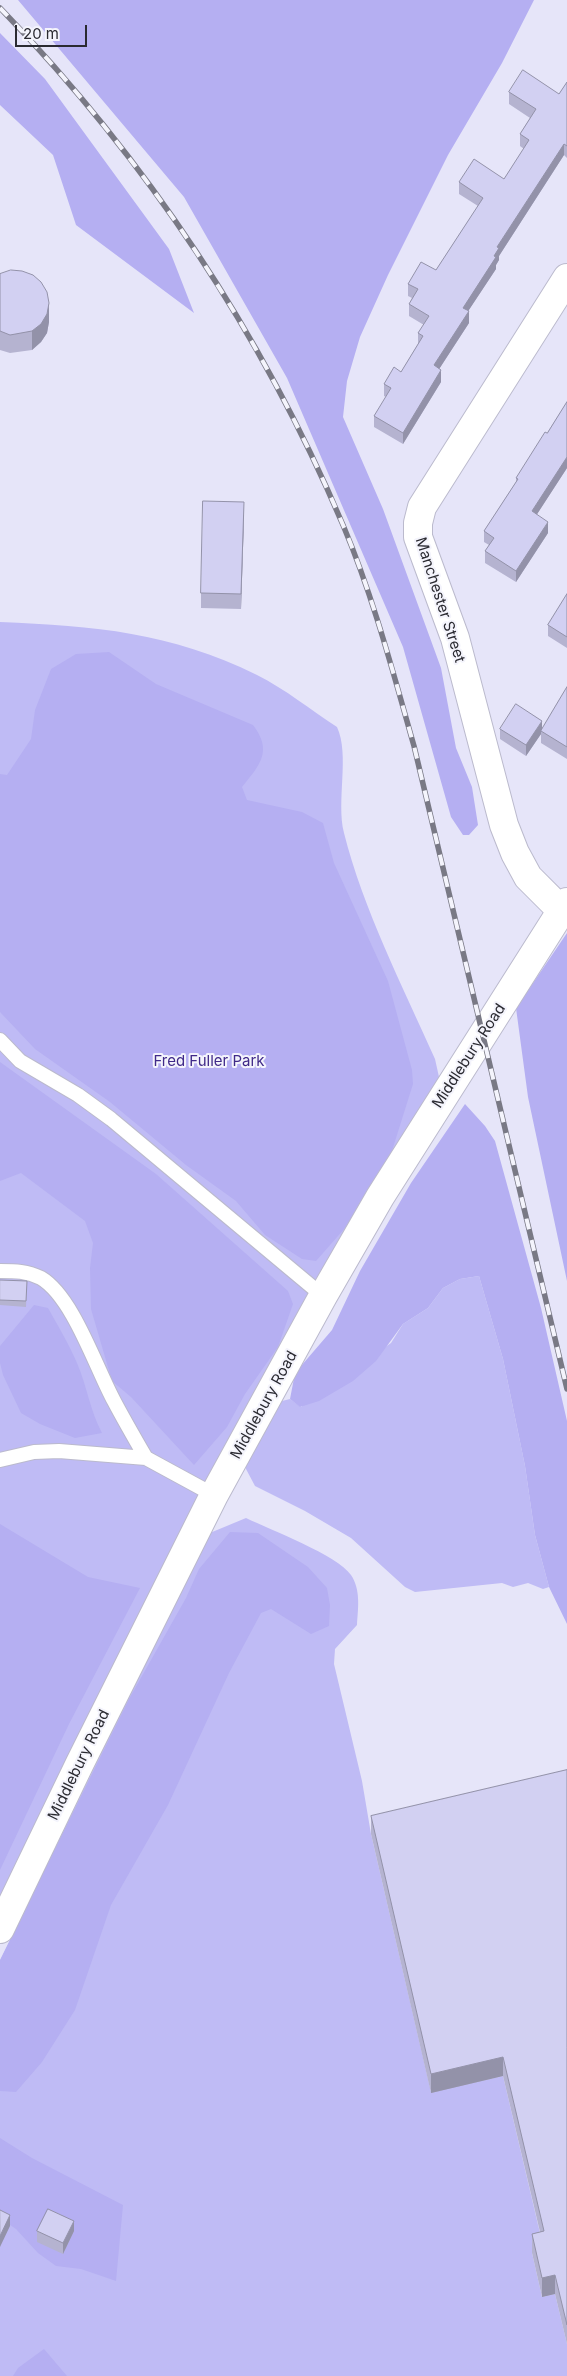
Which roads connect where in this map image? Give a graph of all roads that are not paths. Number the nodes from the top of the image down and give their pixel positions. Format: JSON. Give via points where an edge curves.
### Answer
{"nodes":[{"id":1,"x":567,"y":278,"type":"edge"},
{"id":2,"x":564,"y":907,"type":"edge"},
{"id":3,"x":0,"y":1040,"type":"edge"},
{"id":4,"x":0,"y":1270,"type":"edge"},
{"id":5,"x":323,"y":1296,"type":"junction"},
{"id":6,"x":146,"y":1458,"type":"junction"},
{"id":7,"x":0,"y":1460,"type":"edge"},
{"id":8,"x":214,"y":1495,"type":"junction"},
{"id":9,"x":0,"y":1929,"type":"edge"}],
"edges":[{"from":1,"to":2,"type":"street","name":"Manchester Street","via":[[422,507],[418,523],[418,537],[454,638],[506,832],[528,877]]},
{"from":2,"to":5,"type":"street","name":"Middlebury Road","via":[[380,1197]]},
{"from":3,"to":5,"type":"lane","via":[[20,1061],[78,1095],[111,1119]]},
{"from":4,"to":6,"type":"lane","via":[[25,1272],[56,1290],[71,1312]]},
{"from":5,"to":8,"type":"street","name":"Middlebury Road"},
{"from":6,"to":7,"type":"lane","via":[[59,1451],[34,1452]]},
{"from":6,"to":8,"type":"lane"},
{"from":8,"to":9,"type":"street","name":"Middlebury Road"}]}
